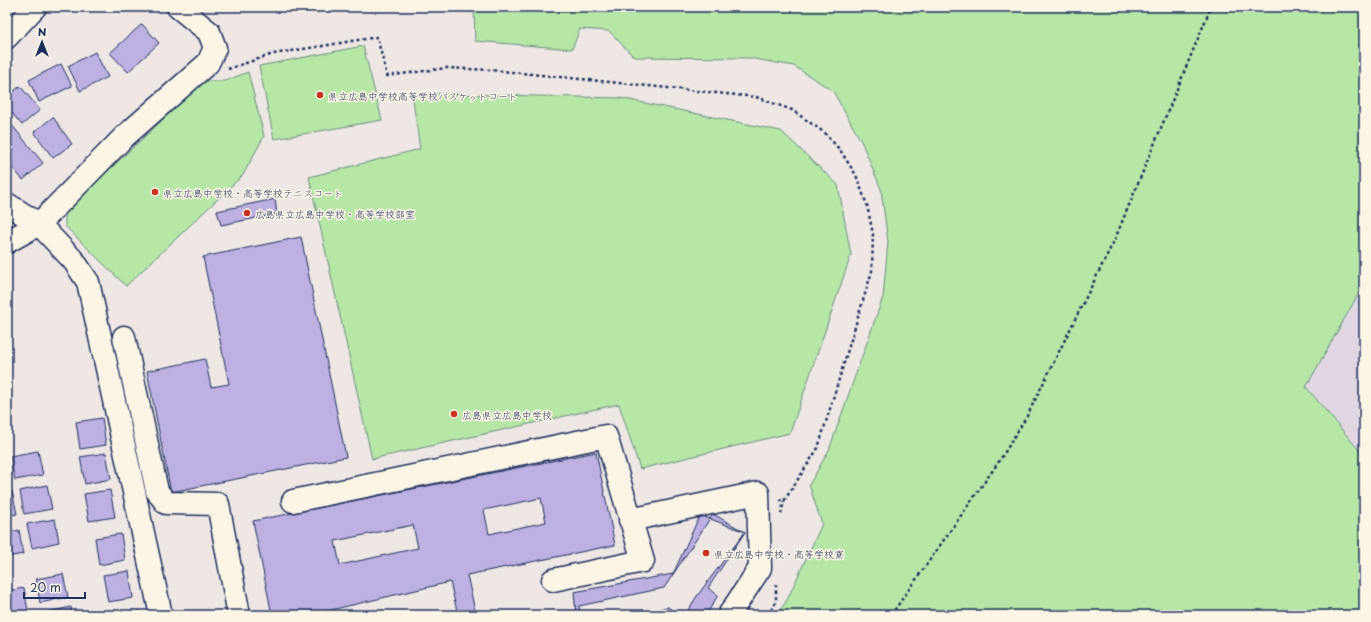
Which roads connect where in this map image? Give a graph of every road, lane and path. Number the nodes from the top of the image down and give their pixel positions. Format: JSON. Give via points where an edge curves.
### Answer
{"nodes":[{"id":1,"x":35,"y":7,"type":"edge"},
{"id":2,"x":178,"y":7,"type":"edge"},
{"id":3,"x":1211,"y":7,"type":"edge"},
{"id":4,"x":7,"y":37,"type":"edge"},
{"id":5,"x":208,"y":63,"type":"junction"},
{"id":6,"x":7,"y":204,"type":"edge"},
{"id":7,"x":39,"y":224,"type":"junction"},
{"id":8,"x":7,"y":242,"type":"edge"},
{"id":9,"x":124,"y":337,"type":"dead end"},
{"id":10,"x":758,"y":493,"type":"junction"},
{"id":11,"x":293,"y":501,"type":"dead end"},
{"id":12,"x":630,"y":520,"type":"junction"},
{"id":13,"x":553,"y":580,"type":"dead end"},
{"id":14,"x":161,"y":615,"type":"edge"},
{"id":15,"x":239,"y":615,"type":"edge"},
{"id":16,"x":729,"y":615,"type":"edge"},
{"id":17,"x":891,"y":615,"type":"edge"}],
"edges":[{"from":1,"to":4,"type":"street"},
{"from":2,"to":5,"type":"street","via":[[209,32],[215,48]]},
{"from":3,"to":17,"type":"path","via":[[1115,239],[1027,416],[1000,460]]},
{"from":5,"to":7,"type":"street","via":[[124,137]]},
{"from":5,"to":10,"type":"path","via":[[222,71],[273,54],[377,37],[387,76],[446,68],[492,70],[756,96],[792,110],[826,133],[856,175],[867,205],[873,234],[872,271],[818,448],[784,501]]},
{"from":6,"to":7,"type":"street"},
{"from":7,"to":8,"type":"street"},
{"from":7,"to":14,"type":"street","via":[[74,261],[88,282]]},
{"from":9,"to":15,"type":"street","via":[[157,490],[166,504],[218,504]]},
{"from":10,"to":12,"type":"street"},
{"from":10,"to":16,"type":"street","via":[[760,568]]},
{"from":11,"to":12,"type":"street","via":[[606,436]]},
{"from":12,"to":13,"type":"street","via":[[642,561]]}]}
